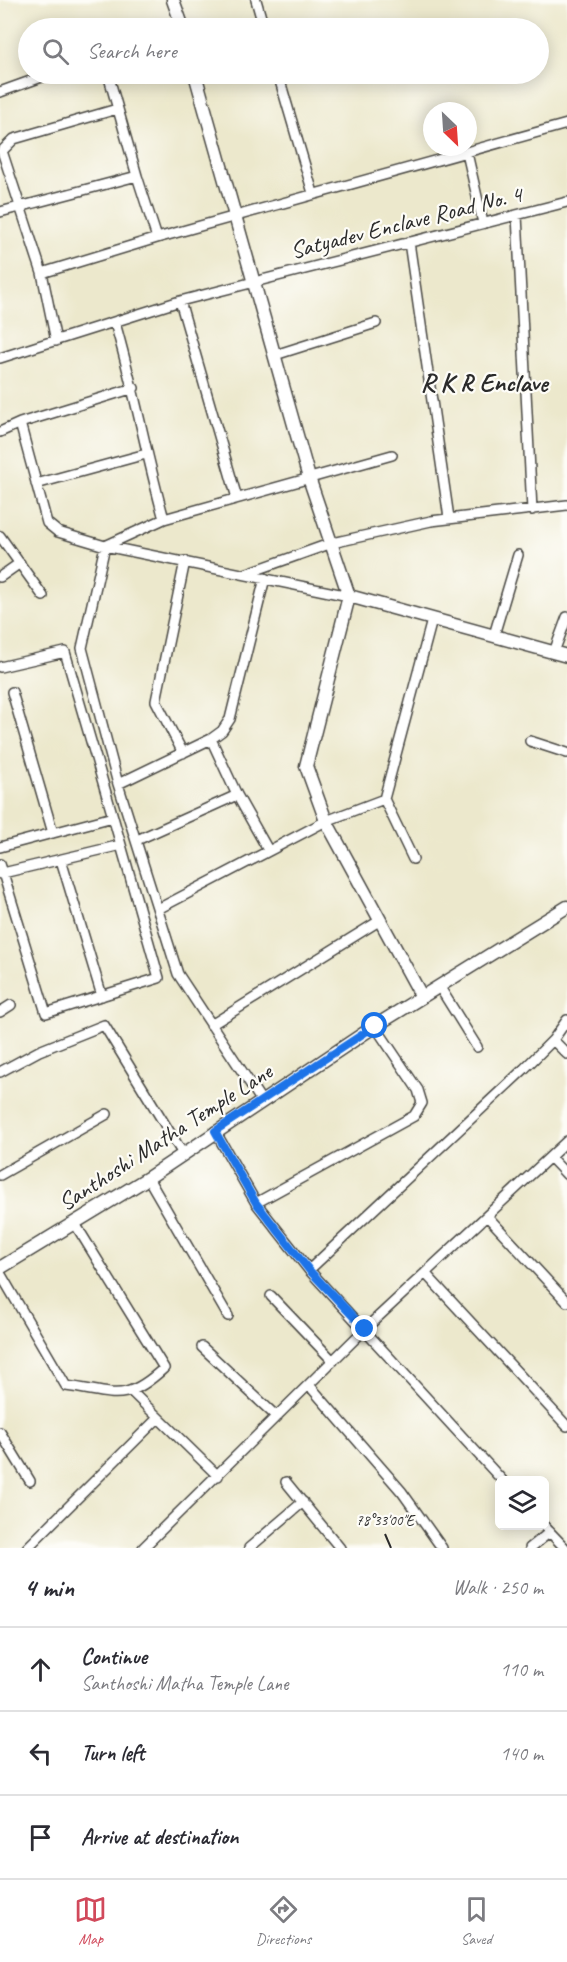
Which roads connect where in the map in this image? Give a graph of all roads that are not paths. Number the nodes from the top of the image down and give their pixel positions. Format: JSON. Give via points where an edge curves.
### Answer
{"nodes":[{"id":1,"x":173,"y":0,"type":"edge"},
{"id":2,"x":256,"y":0,"type":"edge"},
{"id":3,"x":179,"y":18,"type":"edge"},
{"id":4,"x":261,"y":18,"type":"edge"},
{"id":5,"x":22,"y":84,"type":"edge"},
{"id":6,"x":111,"y":84,"type":"edge"},
{"id":7,"x":198,"y":84,"type":"edge"},
{"id":8,"x":281,"y":84,"type":"edge"},
{"id":9,"x":0,"y":92,"type":"edge"},
{"id":10,"x":117,"y":109,"type":"junction"},
{"id":11,"x":567,"y":124,"type":"edge"},
{"id":12,"x":477,"y":150,"type":"edge"},
{"id":13,"x":455,"y":156,"type":"edge"},
{"id":14,"x":468,"y":156,"type":"edge"},
{"id":15,"x":137,"y":176,"type":"junction"},
{"id":16,"x":313,"y":193,"type":"junction"},
{"id":17,"x":567,"y":202,"type":"edge"},
{"id":18,"x":20,"y":206,"type":"junction"},
{"id":19,"x":0,"y":212,"type":"edge"},
{"id":20,"x":234,"y":215,"type":"junction"},
{"id":21,"x":517,"y":215,"type":"junction"},
{"id":22,"x":483,"y":223,"type":"junction"},
{"id":23,"x":157,"y":238,"type":"junction"},
{"id":24,"x":409,"y":242,"type":"junction"},
{"id":25,"x":42,"y":273,"type":"junction"},
{"id":26,"x":254,"y":281,"type":"junction"},
{"id":27,"x":180,"y":301,"type":"junction"},
{"id":28,"x":115,"y":323,"type":"junction"},
{"id":29,"x":376,"y":323,"type":"dead end"},
{"id":30,"x":56,"y":341,"type":"junction"},
{"id":31,"x":275,"y":355,"type":"junction"},
{"id":32,"x":0,"y":358,"type":"edge"},
{"id":33,"x":134,"y":388,"type":"junction"},
{"id":34,"x":20,"y":423,"type":"junction"},
{"id":35,"x":0,"y":432,"type":"edge"},
{"id":36,"x":146,"y":454,"type":"junction"},
{"id":37,"x":392,"y":455,"type":"dead end"},
{"id":38,"x":309,"y":478,"type":"junction"},
{"id":39,"x":36,"y":484,"type":"junction"},
{"id":40,"x":237,"y":498,"type":"junction"},
{"id":41,"x":567,"y":505,"type":"edge"},
{"id":42,"x":532,"y":510,"type":"junction"},
{"id":43,"x":448,"y":518,"type":"junction"},
{"id":44,"x":164,"y":519,"type":"junction"},
{"id":45,"x":0,"y":536,"type":"edge"},
{"id":46,"x":332,"y":543,"type":"junction"},
{"id":47,"x":105,"y":546,"type":"junction"},
{"id":48,"x":518,"y":555,"type":"dead end"},
{"id":49,"x":185,"y":561,"type":"junction"},
{"id":50,"x":20,"y":563,"type":"junction"},
{"id":51,"x":244,"y":574,"type":"junction"},
{"id":52,"x":0,"y":577,"type":"edge"},
{"id":53,"x":265,"y":578,"type":"junction"},
{"id":54,"x":43,"y":596,"type":"dead end"},
{"id":55,"x":349,"y":596,"type":"junction"},
{"id":56,"x":567,"y":617,"type":"edge"},
{"id":57,"x":432,"y":620,"type":"junction"},
{"id":58,"x":494,"y":635,"type":"junction"},
{"id":59,"x":554,"y":652,"type":"junction"},
{"id":60,"x":567,"y":656,"type":"edge"},
{"id":61,"x":0,"y":667,"type":"edge"},
{"id":62,"x":12,"y":693,"type":"dead end"},
{"id":63,"x":212,"y":739,"type":"junction"},
{"id":64,"x":530,"y":741,"type":"dead end"},
{"id":65,"x":183,"y":753,"type":"junction"},
{"id":66,"x":567,"y":753,"type":"edge"},
{"id":67,"x":118,"y":784,"type":"junction"},
{"id":68,"x":237,"y":795,"type":"junction"},
{"id":69,"x":384,"y":800,"type":"junction"},
{"id":70,"x":113,"y":817,"type":"junction"},
{"id":71,"x":326,"y":821,"type":"junction"},
{"id":72,"x":53,"y":833,"type":"junction"},
{"id":73,"x":137,"y":840,"type":"junction"},
{"id":74,"x":121,"y":845,"type":"junction"},
{"id":75,"x":0,"y":847,"type":"edge"},
{"id":76,"x":268,"y":850,"type":"junction"},
{"id":77,"x":413,"y":859,"type":"dead end"},
{"id":78,"x":62,"y":860,"type":"junction"},
{"id":79,"x":1,"y":871,"type":"edge"},
{"id":80,"x":567,"y":907,"type":"edge"},
{"id":81,"x":158,"y":909,"type":"junction"},
{"id":82,"x":380,"y":921,"type":"junction"},
{"id":83,"x":439,"y":986,"type":"junction"},
{"id":84,"x":102,"y":996,"type":"junction"},
{"id":85,"x":422,"y":997,"type":"junction"},
{"id":86,"x":11,"y":1005,"type":"dead end"},
{"id":87,"x":0,"y":1012,"type":"edge"},
{"id":88,"x":567,"y":1020,"type":"edge"},
{"id":89,"x":211,"y":1025,"type":"junction"},
{"id":90,"x":375,"y":1026,"type":"junction"},
{"id":91,"x":554,"y":1040,"type":"junction"},
{"id":92,"x":477,"y":1047,"type":"dead end"},
{"id":93,"x":567,"y":1054,"type":"edge"},
{"id":94,"x":0,"y":1072,"type":"edge"},
{"id":95,"x":261,"y":1100,"type":"junction"},
{"id":96,"x":107,"y":1114,"type":"dead end"},
{"id":97,"x":215,"y":1131,"type":"junction"},
{"id":98,"x":567,"y":1141,"type":"edge"},
{"id":99,"x":183,"y":1154,"type":"junction"},
{"id":100,"x":550,"y":1157,"type":"junction"},
{"id":101,"x":0,"y":1175,"type":"edge"},
{"id":102,"x":567,"y":1175,"type":"edge"},
{"id":103,"x":148,"y":1178,"type":"junction"},
{"id":104,"x":256,"y":1203,"type":"junction"},
{"id":105,"x":487,"y":1216,"type":"junction"},
{"id":106,"x":74,"y":1222,"type":"junction"},
{"id":107,"x":0,"y":1268,"type":"edge"},
{"id":108,"x":309,"y":1270,"type":"junction"},
{"id":109,"x":0,"y":1273,"type":"edge"},
{"id":110,"x":425,"y":1273,"type":"junction"},
{"id":111,"x":271,"y":1296,"type":"dead end"},
{"id":112,"x":567,"y":1302,"type":"edge"},
{"id":113,"x":228,"y":1317,"type":"dead end"},
{"id":114,"x":365,"y":1329,"type":"junction"},
{"id":115,"x":202,"y":1347,"type":"dead end"},
{"id":116,"x":333,"y":1361,"type":"junction"},
{"id":117,"x":309,"y":1385,"type":"junction"},
{"id":118,"x":132,"y":1392,"type":"junction"},
{"id":119,"x":277,"y":1417,"type":"junction"},
{"id":120,"x":157,"y":1419,"type":"junction"},
{"id":121,"x":567,"y":1426,"type":"edge"},
{"id":122,"x":0,"y":1432,"type":"edge"},
{"id":123,"x":218,"y":1476,"type":"junction"},
{"id":124,"x":498,"y":1476,"type":"edge"},
{"id":125,"x":30,"y":1481,"type":"dead end"},
{"id":126,"x":286,"y":1482,"type":"dead end"},
{"id":127,"x":303,"y":1502,"type":"junction"},
{"id":128,"x":546,"y":1530,"type":"edge"},
{"id":129,"x":548,"y":1530,"type":"edge"},
{"id":130,"x":151,"y":1540,"type":"junction"},
{"id":131,"x":27,"y":1548,"type":"edge"},
{"id":132,"x":143,"y":1548,"type":"edge"},
{"id":133,"x":158,"y":1548,"type":"edge"},
{"id":134,"x":249,"y":1548,"type":"edge"},
{"id":135,"x":340,"y":1548,"type":"edge"},
{"id":136,"x":442,"y":1548,"type":"edge"},
{"id":137,"x":530,"y":1548,"type":"edge"},
{"id":138,"x":565,"y":1548,"type":"edge"}],
"edges":[{"from":1,"to":3,"type":"street"},
{"from":2,"to":4,"type":"street"},
{"from":5,"to":9,"type":"street"},
{"from":6,"to":10,"type":"street"},
{"from":7,"to":20,"type":"street"},
{"from":8,"to":16,"type":"street"},
{"from":10,"to":15,"type":"street"},
{"from":10,"to":18,"type":"street","via":[[7,144],[2,155]]},
{"from":11,"to":12,"type":"street"},
{"from":13,"to":16,"type":"street"},
{"from":14,"to":22,"type":"street"},
{"from":15,"to":18,"type":"street"},
{"from":15,"to":23,"type":"street"},
{"from":16,"to":20,"type":"street"},
{"from":17,"to":21,"type":"street","name":"Satyadev Enclave Road No. 4"},
{"from":18,"to":19,"type":"street"},
{"from":18,"to":25,"type":"street"},
{"from":20,"to":23,"type":"street"},
{"from":20,"to":26,"type":"street"},
{"from":21,"to":22,"type":"street","name":"Satyadev Enclave Road No. 4"},
{"from":21,"to":42,"type":"street"},
{"from":22,"to":24,"type":"street","name":"Satyadev Enclave Road No. 4"},
{"from":23,"to":25,"type":"street"},
{"from":24,"to":26,"type":"street","name":"Satyadev Enclave Road No. 4"},
{"from":24,"to":43,"type":"street"},
{"from":25,"to":30,"type":"street"},
{"from":26,"to":27,"type":"street","name":"Satyadev Enclave Road No. 4"},
{"from":26,"to":31,"type":"street"},
{"from":27,"to":28,"type":"street","name":"Satyadev Enclave Road No. 4"},
{"from":27,"to":40,"type":"street"},
{"from":28,"to":30,"type":"street","name":"Satyadev Enclave Road No. 4"},
{"from":28,"to":33,"type":"street"},
{"from":29,"to":31,"type":"street"},
{"from":30,"to":32,"type":"street","name":"Satyadev Enclave Road No. 4"},
{"from":31,"to":38,"type":"street"},
{"from":33,"to":34,"type":"street"},
{"from":33,"to":36,"type":"street"},
{"from":34,"to":35,"type":"street"},
{"from":34,"to":39,"type":"street"},
{"from":36,"to":39,"type":"street"},
{"from":36,"to":44,"type":"street"},
{"from":37,"to":38,"type":"street"},
{"from":38,"to":40,"type":"street"},
{"from":38,"to":46,"type":"street"},
{"from":39,"to":47,"type":"street","via":[[47,523],[58,532]]},
{"from":40,"to":44,"type":"street"},
{"from":41,"to":42,"type":"street"},
{"from":42,"to":43,"type":"street"},
{"from":43,"to":46,"type":"street"},
{"from":44,"to":47,"type":"street"},
{"from":45,"to":50,"type":"street"},
{"from":46,"to":51,"type":"street"},
{"from":46,"to":55,"type":"street"},
{"from":47,"to":49,"type":"street"},
{"from":47,"to":67,"type":"street","via":[[82,648]]},
{"from":48,"to":58,"type":"street"},
{"from":49,"to":51,"type":"street"},
{"from":49,"to":65,"type":"street","via":[[156,701]]},
{"from":50,"to":52,"type":"street"},
{"from":50,"to":54,"type":"street"},
{"from":51,"to":53,"type":"street"},
{"from":53,"to":55,"type":"street"},
{"from":53,"to":63,"type":"street","via":[[230,719]]},
{"from":55,"to":57,"type":"street"},
{"from":55,"to":71,"type":"street","via":[[306,766]]},
{"from":56,"to":59,"type":"street"},
{"from":57,"to":58,"type":"street"},
{"from":57,"to":69,"type":"street"},
{"from":58,"to":59,"type":"street"},
{"from":59,"to":60,"type":"street"},
{"from":61,"to":70,"type":"street","via":[[65,652]]},
{"from":62,"to":72,"type":"street"},
{"from":63,"to":65,"type":"street"},
{"from":63,"to":68,"type":"street"},
{"from":64,"to":66,"type":"street"},
{"from":65,"to":67,"type":"street"},
{"from":67,"to":73,"type":"street"},
{"from":68,"to":73,"type":"street"},
{"from":68,"to":76,"type":"street"},
{"from":69,"to":71,"type":"street"},
{"from":69,"to":77,"type":"street"},
{"from":70,"to":72,"type":"street"},
{"from":70,"to":74,"type":"street"},
{"from":71,"to":76,"type":"street"},
{"from":71,"to":82,"type":"street"},
{"from":72,"to":75,"type":"street"},
{"from":73,"to":81,"type":"street"},
{"from":74,"to":78,"type":"street"},
{"from":74,"to":84,"type":"street","via":[[159,978]]},
{"from":76,"to":81,"type":"street"},
{"from":78,"to":79,"type":"street"},
{"from":78,"to":84,"type":"street"},
{"from":79,"to":84,"type":"street","via":[[46,1013]]},
{"from":80,"to":83,"type":"street","name":"Santhoshi Matha Temple Lane"},
{"from":81,"to":89,"type":"street","via":[[178,974]]},
{"from":82,"to":85,"type":"street"},
{"from":82,"to":89,"type":"street"},
{"from":83,"to":85,"type":"street","name":"Santhoshi Matha Temple Lane"},
{"from":83,"to":92,"type":"street"},
{"from":85,"to":90,"type":"street","name":"Santhoshi Matha Temple Lane"},
{"from":86,"to":87,"type":"street"},
{"from":88,"to":91,"type":"street"},
{"from":89,"to":95,"type":"street"},
{"from":90,"to":95,"type":"street","name":"Santhoshi Matha Temple Lane"},
{"from":90,"to":104,"type":"street","via":[[418,1090],[422,1103],[414,1116]]},
{"from":91,"to":93,"type":"street"},
{"from":91,"to":108,"type":"street"},
{"from":94,"to":99,"type":"street","via":[[104,1024]]},
{"from":95,"to":97,"type":"street","name":"Santhoshi Matha Temple Lane"},
{"from":96,"to":101,"type":"street"},
{"from":97,"to":99,"type":"street","name":"Santhoshi Matha Temple Lane"},
{"from":97,"to":104,"type":"street"},
{"from":98,"to":100,"type":"street"},
{"from":99,"to":103,"type":"street","name":"Santhoshi Matha Temple Lane"},
{"from":100,"to":102,"type":"street"},
{"from":100,"to":105,"type":"street"},
{"from":103,"to":106,"type":"street","name":"Santhoshi Matha Temple Lane"},
{"from":103,"to":113,"type":"street"},
{"from":104,"to":108,"type":"street"},
{"from":105,"to":110,"type":"street"},
{"from":105,"to":112,"type":"street"},
{"from":106,"to":107,"type":"street","name":"Santhoshi Matha Temple Lane"},
{"from":106,"to":118,"type":"street","via":[[164,1368]]},
{"from":108,"to":114,"type":"street"},
{"from":109,"to":118,"type":"street","via":[[66,1386],[104,1395]]},
{"from":110,"to":114,"type":"street"},
{"from":110,"to":121,"type":"street"},
{"from":111,"to":116,"type":"street"},
{"from":114,"to":116,"type":"street"},
{"from":114,"to":124,"type":"street"},
{"from":115,"to":119,"type":"street"},
{"from":116,"to":117,"type":"street"},
{"from":117,"to":119,"type":"street"},
{"from":117,"to":136,"type":"street","via":[[402,1492]]},
{"from":118,"to":120,"type":"street"},
{"from":119,"to":123,"type":"street"},
{"from":120,"to":123,"type":"street"},
{"from":120,"to":131,"type":"street"},
{"from":122,"to":125,"type":"street"},
{"from":123,"to":130,"type":"street"},
{"from":126,"to":127,"type":"street"},
{"from":127,"to":134,"type":"street"},
{"from":127,"to":135,"type":"street"},
{"from":128,"to":137,"type":"street"},
{"from":129,"to":138,"type":"street"},
{"from":130,"to":132,"type":"street"},
{"from":130,"to":133,"type":"street"}]}
